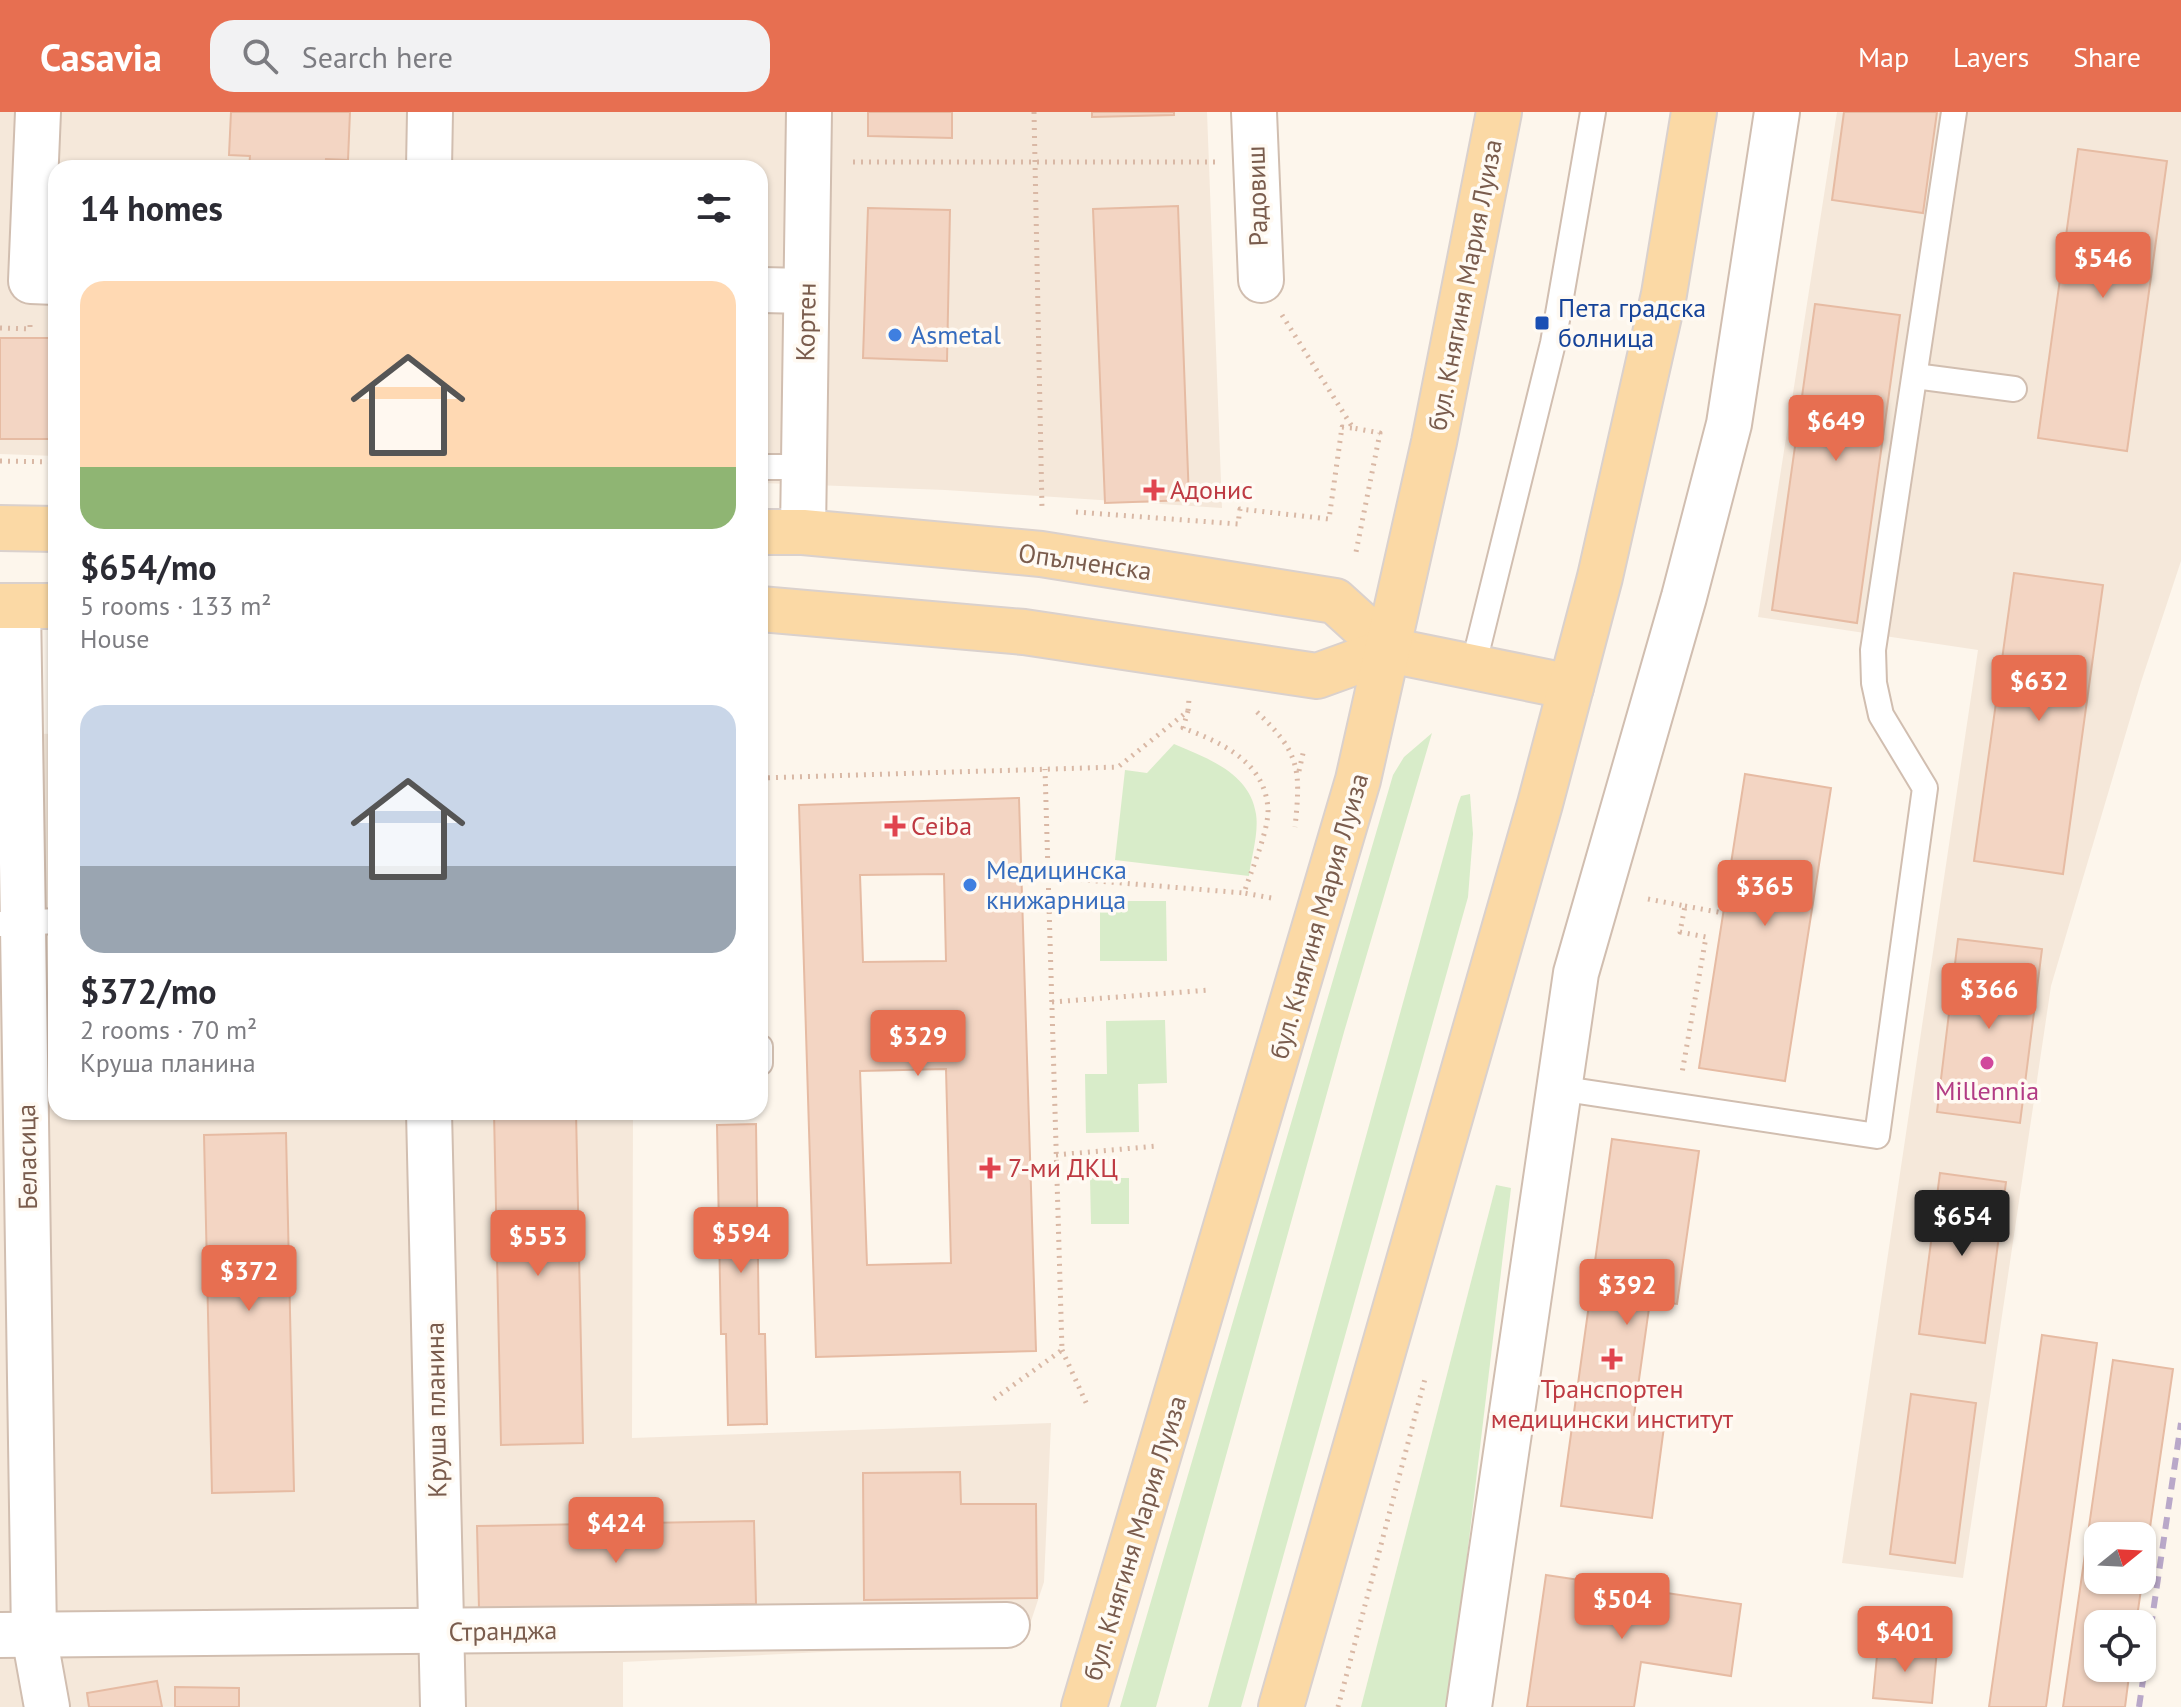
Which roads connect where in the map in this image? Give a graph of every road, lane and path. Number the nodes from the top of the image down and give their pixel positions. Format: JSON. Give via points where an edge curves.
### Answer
{"nodes":[{"id":1,"x":38,"y":112,"type":"edge"},
{"id":2,"x":430,"y":112,"type":"edge"},
{"id":3,"x":809,"y":112,"type":"edge"},
{"id":4,"x":1034,"y":112,"type":"edge"},
{"id":5,"x":1254,"y":112,"type":"edge"},
{"id":6,"x":1499,"y":112,"type":"edge"},
{"id":7,"x":1593,"y":112,"type":"edge"},
{"id":8,"x":1694,"y":112,"type":"edge"},
{"id":9,"x":1777,"y":112,"type":"edge"},
{"id":10,"x":1954,"y":112,"type":"edge"},
{"id":11,"x":429,"y":160,"type":"edge"},
{"id":12,"x":1256,"y":161,"type":"junction"},
{"id":13,"x":808,"y":162,"type":"junction"},
{"id":14,"x":1034,"y":165,"type":"junction"},
{"id":15,"x":1261,"y":280,"type":"joint"},
{"id":16,"x":43,"y":282,"type":"edge"},
{"id":17,"x":768,"y":290,"type":"edge"},
{"id":18,"x":806,"y":291,"type":"junction"},
{"id":19,"x":1915,"y":376,"type":"junction"},
{"id":20,"x":2014,"y":389,"type":"dead end"},
{"id":21,"x":1353,"y":428,"type":"junction"},
{"id":22,"x":0,"y":461,"type":"edge"},
{"id":23,"x":48,"y":462,"type":"edge"},
{"id":24,"x":768,"y":467,"type":"edge"},
{"id":25,"x":804,"y":467,"type":"junction"},
{"id":26,"x":1056,"y":510,"type":"dead end"},
{"id":27,"x":1071,"y":511,"type":"dead end"},
{"id":28,"x":0,"y":528,"type":"edge"},
{"id":29,"x":48,"y":529,"type":"edge"},
{"id":30,"x":768,"y":532,"type":"edge"},
{"id":31,"x":803,"y":532,"type":"junction"},
{"id":32,"x":1356,"y":552,"type":"dead end"},
{"id":33,"x":25,"y":606,"type":"edge"},
{"id":34,"x":768,"y":610,"type":"edge"},
{"id":35,"x":1389,"y":650,"type":"junction"},
{"id":36,"x":1473,"y":667,"type":"junction"},
{"id":37,"x":1571,"y":687,"type":"junction"},
{"id":38,"x":1190,"y":688,"type":"dead end"},
{"id":39,"x":1247,"y":703,"type":"dead end"},
{"id":40,"x":1188,"y":711,"type":"junction"},
{"id":41,"x":1304,"y":749,"type":"dead end"},
{"id":42,"x":1045,"y":769,"type":"junction"},
{"id":43,"x":1297,"y":776,"type":"junction"},
{"id":44,"x":768,"y":778,"type":"edge"},
{"id":45,"x":1291,"y":840,"type":"dead end"},
{"id":46,"x":1048,"y":877,"type":"junction"},
{"id":47,"x":1280,"y":886,"type":"dead end"},
{"id":48,"x":1244,"y":893,"type":"junction"},
{"id":49,"x":1648,"y":899,"type":"dead end"},
{"id":50,"x":1685,"y":906,"type":"junction"},
{"id":51,"x":1723,"y":913,"type":"dead end"},
{"id":52,"x":26,"y":923,"type":"edge"},
{"id":53,"x":1210,"y":990,"type":"dead end"},
{"id":54,"x":1052,"y":1002,"type":"junction"},
{"id":55,"x":1558,"y":1088,"type":"junction"},
{"id":56,"x":1676,"y":1106,"type":"junction"},
{"id":57,"x":429,"y":1120,"type":"edge"},
{"id":58,"x":1157,"y":1146,"type":"dead end"},
{"id":59,"x":1056,"y":1155,"type":"junction"},
{"id":60,"x":1062,"y":1350,"type":"junction"},
{"id":61,"x":994,"y":1399,"type":"dead end"},
{"id":62,"x":1088,"y":1407,"type":"dead end"},
{"id":63,"x":1007,"y":1625,"type":"dead end"},
{"id":64,"x":441,"y":1632,"type":"junction"},
{"id":65,"x":17,"y":1635,"type":"edge"},
{"id":66,"x":47,"y":1707,"type":"edge"},
{"id":67,"x":443,"y":1707,"type":"edge"},
{"id":68,"x":1084,"y":1707,"type":"edge"},
{"id":69,"x":1281,"y":1707,"type":"edge"},
{"id":70,"x":1469,"y":1707,"type":"edge"}],
"edges":[{"from":1,"to":16,"type":"street"},
{"from":2,"to":11,"type":"street"},
{"from":3,"to":13,"type":"street","name":"Кортен"},
{"from":4,"to":14,"type":"path"},
{"from":5,"to":12,"type":"street","name":"Радовиш"},
{"from":6,"to":35,"type":"main road","name":"бул. Княгиня Мария Луиза"},
{"from":7,"to":36,"type":"lane","via":[[1553,343]]},
{"from":8,"to":37,"type":"main road","via":[[1634,436]]},
{"from":9,"to":55,"type":"street","via":[[1729,424],[1576,973]]},
{"from":10,"to":19,"type":"lane"},
{"from":12,"to":14,"type":"path"},
{"from":12,"to":15,"type":"street","name":"Радовиш"},
{"from":13,"to":14,"type":"path"},
{"from":13,"to":18,"type":"street","name":"Кортен"},
{"from":14,"to":26,"type":"path","via":[[1040,509]]},
{"from":15,"to":21,"type":"path"},
{"from":17,"to":18,"type":"street"},
{"from":18,"to":25,"type":"street","name":"Кортен"},
{"from":19,"to":20,"type":"lane"},
{"from":19,"to":56,"type":"lane","via":[[1873,661],[1881,715],[1925,788],[1877,1136]]},
{"from":21,"to":27,"type":"path","via":[[1342,427],[1329,519],[1240,509],[1238,524]]},
{"from":21,"to":32,"type":"path","via":[[1380,433]]},
{"from":22,"to":23,"type":"path"},
{"from":24,"to":25,"type":"lane"},
{"from":25,"to":31,"type":"street","name":"Кортен"},
{"from":28,"to":29,"type":"main road"},
{"from":30,"to":31,"type":"main road","name":"Опълченска"},
{"from":31,"to":35,"type":"main road","name":"Опълченска","via":[[1041,554],[1335,601]]},
{"from":33,"to":52,"type":"street","name":"Беласица"},
{"from":34,"to":35,"type":"main road","via":[[1024,632],[1317,676]]},
{"from":35,"to":36,"type":"main road"},
{"from":35,"to":68,"type":"main road","name":"бул. Княгиня Мария Луиза","via":[[1321,915]]},
{"from":36,"to":37,"type":"main road"},
{"from":37,"to":69,"type":"main road"},
{"from":38,"to":40,"type":"path"},
{"from":39,"to":43,"type":"path","via":[[1295,757]]},
{"from":40,"to":42,"type":"path","via":[[1118,767]]},
{"from":40,"to":48,"type":"path","via":[[1183,728],[1228,745],[1256,774],[1268,809]]},
{"from":41,"to":43,"type":"path"},
{"from":42,"to":44,"type":"path"},
{"from":42,"to":46,"type":"path"},
{"from":43,"to":45,"type":"path"},
{"from":46,"to":48,"type":"path"},
{"from":46,"to":54,"type":"path"},
{"from":47,"to":48,"type":"path","via":[[1276,902]]},
{"from":49,"to":50,"type":"path"},
{"from":50,"to":51,"type":"path"},
{"from":50,"to":56,"type":"path","via":[[1680,932],[1706,937]]},
{"from":52,"to":65,"type":"street","name":"Беласица"},
{"from":53,"to":54,"type":"path"},
{"from":54,"to":59,"type":"path"},
{"from":55,"to":56,"type":"lane"},
{"from":55,"to":70,"type":"street"},
{"from":57,"to":64,"type":"street","name":"Круша планина"},
{"from":58,"to":59,"type":"path"},
{"from":59,"to":60,"type":"path"},
{"from":60,"to":61,"type":"path"},
{"from":60,"to":62,"type":"path"},
{"from":63,"to":64,"type":"street","name":"Странджа"},
{"from":64,"to":65,"type":"street","name":"Странджа"},
{"from":64,"to":67,"type":"street","name":"Круша планина"},
{"from":65,"to":66,"type":"street","name":"Беласица"}]}
